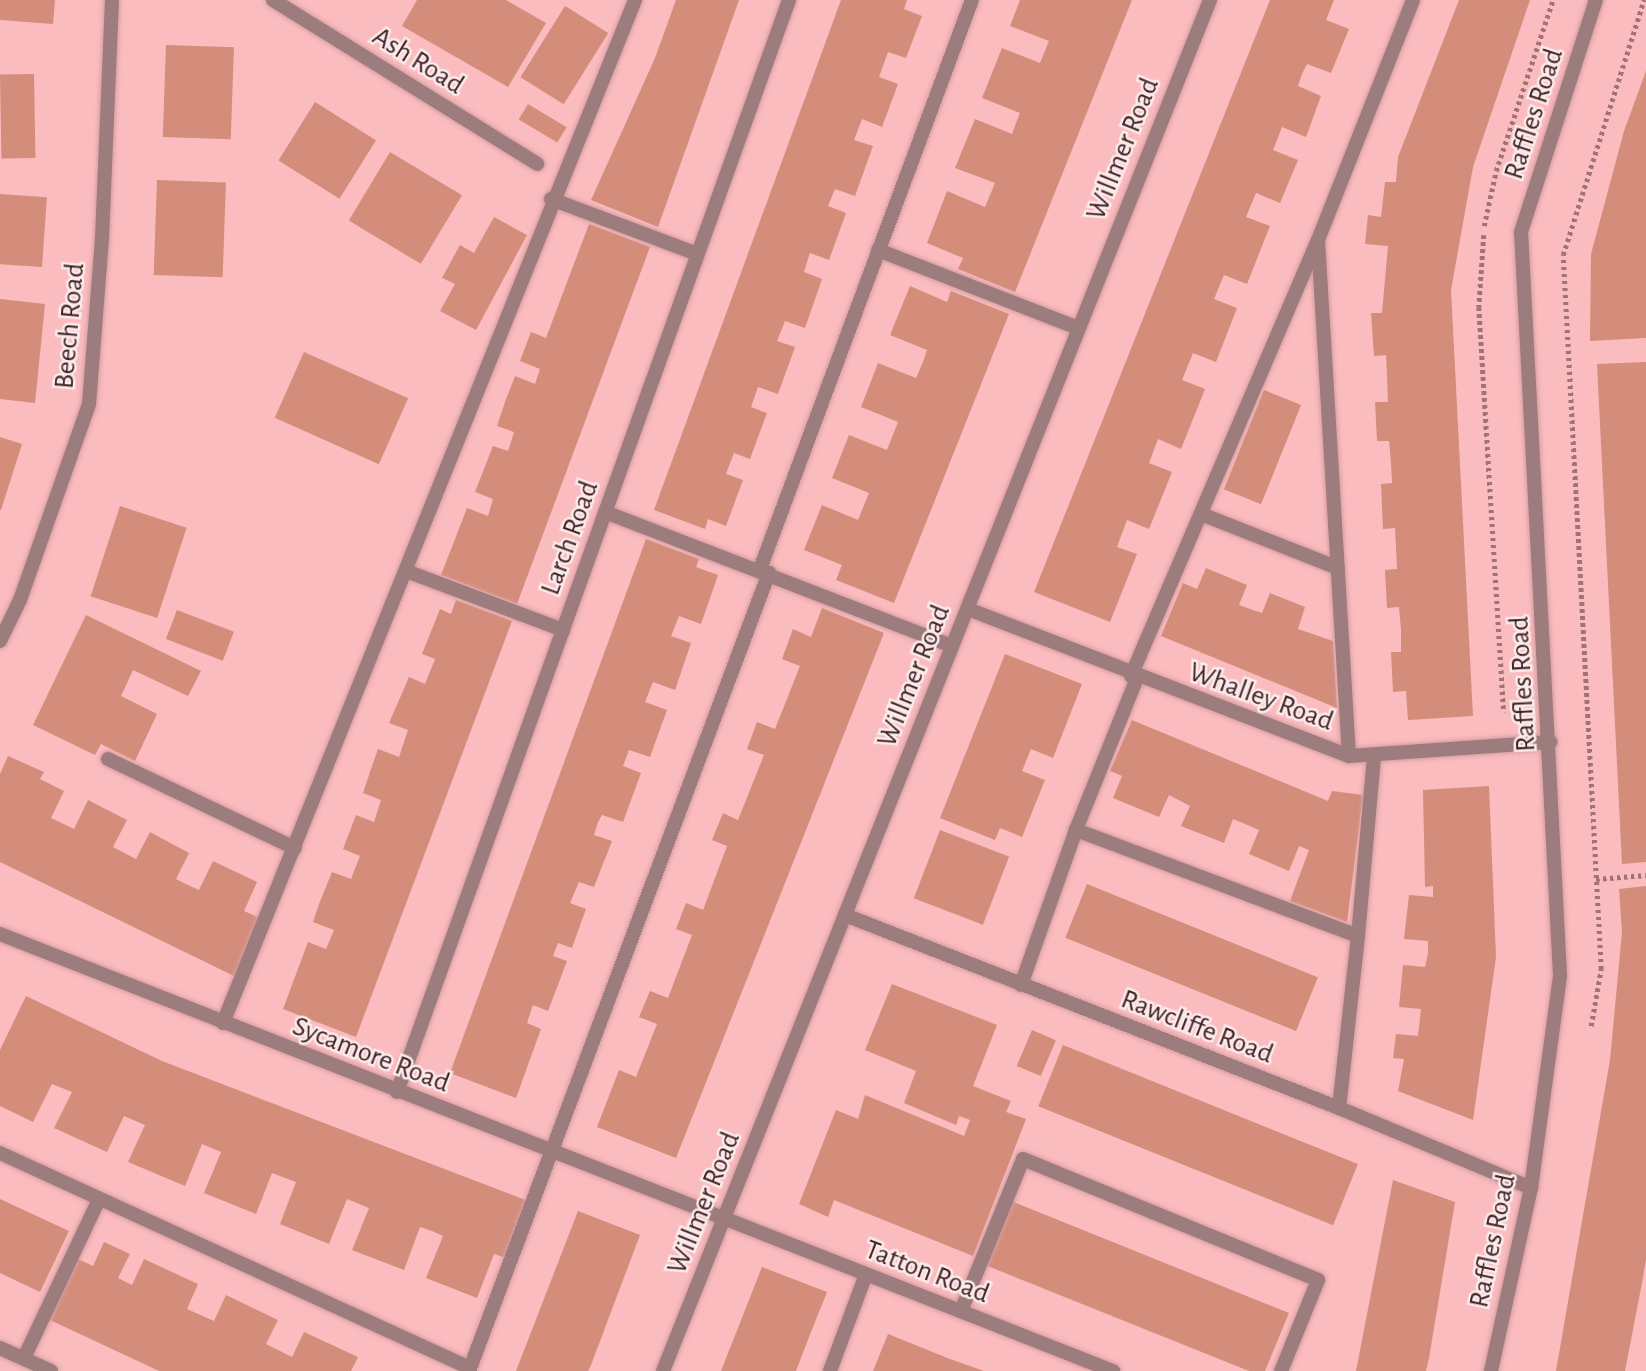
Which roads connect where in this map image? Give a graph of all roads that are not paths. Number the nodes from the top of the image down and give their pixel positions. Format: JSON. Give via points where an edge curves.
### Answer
{"nodes":[{"id":1,"x":112,"y":0,"type":"edge"},
{"id":2,"x":273,"y":0,"type":"edge"},
{"id":3,"x":635,"y":0,"type":"edge"},
{"id":4,"x":789,"y":0,"type":"edge"},
{"id":5,"x":972,"y":0,"type":"edge"},
{"id":6,"x":1210,"y":0,"type":"edge"},
{"id":7,"x":1413,"y":0,"type":"edge"},
{"id":8,"x":1596,"y":0,"type":"edge"},
{"id":9,"x":537,"y":164,"type":"dead end"},
{"id":10,"x":551,"y":199,"type":"junction"},
{"id":11,"x":1318,"y":240,"type":"junction"},
{"id":12,"x":878,"y":250,"type":"junction"},
{"id":13,"x":697,"y":254,"type":"junction"},
{"id":14,"x":1078,"y":328,"type":"junction"},
{"id":15,"x":605,"y":512,"type":"junction"},
{"id":16,"x":1201,"y":514,"type":"junction"},
{"id":17,"x":1338,"y":568,"type":"junction"},
{"id":18,"x":406,"y":571,"type":"junction"},
{"id":19,"x":765,"y":571,"type":"junction"},
{"id":20,"x":968,"y":609,"type":"junction"},
{"id":21,"x":563,"y":630,"type":"junction"},
{"id":22,"x":0,"y":641,"type":"edge"},
{"id":23,"x":952,"y":646,"type":"junction"},
{"id":24,"x":1134,"y":677,"type":"junction"},
{"id":25,"x":1551,"y":742,"type":"junction"},
{"id":26,"x":1349,"y":756,"type":"junction"},
{"id":27,"x":1374,"y":756,"type":"junction"},
{"id":28,"x":108,"y":759,"type":"dead end"},
{"id":29,"x":1076,"y":830,"type":"junction"},
{"id":30,"x":295,"y":848,"type":"junction"},
{"id":31,"x":845,"y":915,"type":"junction"},
{"id":32,"x":0,"y":934,"type":"edge"},
{"id":33,"x":1358,"y":936,"type":"junction"},
{"id":34,"x":1021,"y":985,"type":"junction"},
{"id":35,"x":223,"y":1023,"type":"junction"},
{"id":36,"x":397,"y":1092,"type":"junction"},
{"id":37,"x":1339,"y":1108,"type":"junction"},
{"id":38,"x":550,"y":1151,"type":"junction"},
{"id":39,"x":0,"y":1153,"type":"edge"},
{"id":40,"x":1531,"y":1188,"type":"junction"},
{"id":41,"x":99,"y":1199,"type":"junction"},
{"id":42,"x":724,"y":1219,"type":"junction"},
{"id":43,"x":866,"y":1274,"type":"junction"},
{"id":44,"x":961,"y":1311,"type":"junction"},
{"id":45,"x":0,"y":1348,"type":"edge"},
{"id":46,"x":24,"y":1358,"type":"junction"},
{"id":47,"x":469,"y":1370,"type":"edge"},
{"id":48,"x":51,"y":1371,"type":"edge"},
{"id":49,"x":663,"y":1371,"type":"edge"},
{"id":50,"x":830,"y":1371,"type":"edge"},
{"id":51,"x":1113,"y":1371,"type":"edge"},
{"id":52,"x":1282,"y":1371,"type":"edge"},
{"id":53,"x":1491,"y":1371,"type":"edge"}],
"edges":[{"from":1,"to":22,"type":"street","name":"Beech Road","via":[[102,238],[89,404],[20,600]]},
{"from":2,"to":9,"type":"street","name":"Ash Road"},
{"from":3,"to":10,"type":"street"},
{"from":4,"to":13,"type":"street","name":"Larch Road"},
{"from":5,"to":12,"type":"street"},
{"from":6,"to":14,"type":"street","name":"Willmer Road"},
{"from":7,"to":11,"type":"street"},
{"from":8,"to":25,"type":"street","name":"Raffles Road","via":[[1521,232]]},
{"from":10,"to":13,"type":"street"},
{"from":10,"to":18,"type":"street"},
{"from":11,"to":16,"type":"street"},
{"from":11,"to":17,"type":"street"},
{"from":12,"to":14,"type":"street"},
{"from":12,"to":19,"type":"street"},
{"from":13,"to":15,"type":"street","name":"Larch Road"},
{"from":14,"to":20,"type":"street","name":"Willmer Road"},
{"from":15,"to":19,"type":"street"},
{"from":15,"to":21,"type":"street","name":"Larch Road"},
{"from":16,"to":17,"type":"street"},
{"from":16,"to":24,"type":"street"},
{"from":17,"to":26,"type":"street"},
{"from":18,"to":21,"type":"street"},
{"from":18,"to":30,"type":"street"},
{"from":19,"to":23,"type":"street"},
{"from":19,"to":38,"type":"street"},
{"from":20,"to":23,"type":"street","name":"Willmer Road"},
{"from":20,"to":24,"type":"street","name":"Whalley Road"},
{"from":21,"to":36,"type":"street","name":"Larch Road"},
{"from":23,"to":31,"type":"street","name":"Willmer Road"},
{"from":24,"to":26,"type":"street","name":"Whalley Road"},
{"from":24,"to":29,"type":"street"},
{"from":25,"to":27,"type":"street","name":"Whalley Road"},
{"from":25,"to":40,"type":"street","name":"Raffles Road","via":[[1560,975]]},
{"from":26,"to":27,"type":"street","name":"Whalley Road"},
{"from":27,"to":33,"type":"street"},
{"from":28,"to":30,"type":"street"},
{"from":29,"to":33,"type":"street"},
{"from":29,"to":34,"type":"street"},
{"from":30,"to":35,"type":"street"},
{"from":31,"to":34,"type":"street","name":"Rawcliffe Road"},
{"from":31,"to":42,"type":"street","name":"Willmer Road"},
{"from":32,"to":35,"type":"street","name":"Sycamore Road"},
{"from":33,"to":37,"type":"street"},
{"from":34,"to":37,"type":"street","name":"Rawcliffe Road"},
{"from":35,"to":36,"type":"street","name":"Sycamore Road"},
{"from":36,"to":38,"type":"street","name":"Sycamore Road"},
{"from":37,"to":40,"type":"street","name":"Rawcliffe Road"},
{"from":38,"to":42,"type":"street","name":"Sycamore Road"},
{"from":38,"to":47,"type":"street"},
{"from":39,"to":41,"type":"street"},
{"from":40,"to":53,"type":"street","name":"Raffles Road"},
{"from":41,"to":46,"type":"street"},
{"from":41,"to":47,"type":"street"},
{"from":42,"to":43,"type":"street","name":"Tatton Road"},
{"from":42,"to":49,"type":"street","name":"Willmer Road"},
{"from":43,"to":44,"type":"street","name":"Tatton Road"},
{"from":43,"to":50,"type":"street"},
{"from":44,"to":51,"type":"street","name":"Tatton Road"},
{"from":44,"to":52,"type":"street","via":[[1023,1159],[1318,1280]]},
{"from":45,"to":46,"type":"street"},
{"from":46,"to":48,"type":"street"}]}
